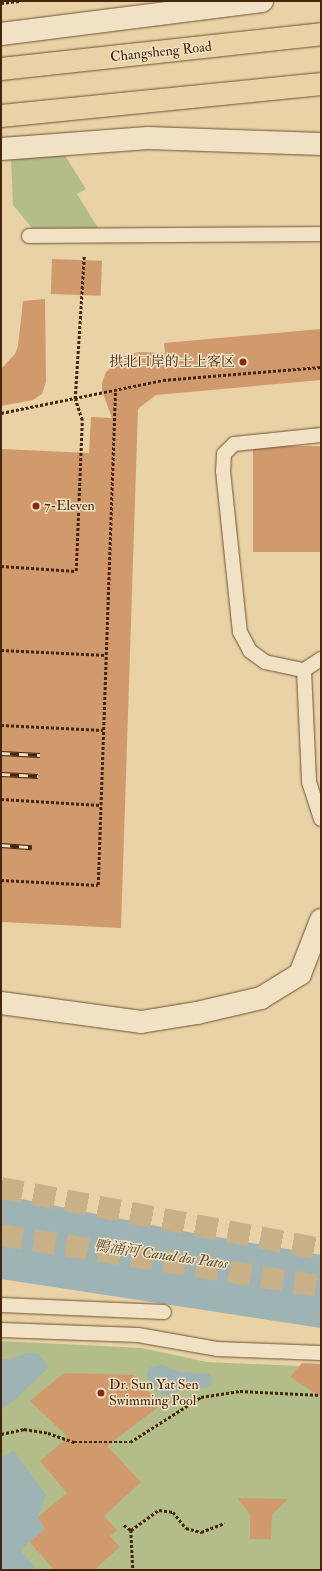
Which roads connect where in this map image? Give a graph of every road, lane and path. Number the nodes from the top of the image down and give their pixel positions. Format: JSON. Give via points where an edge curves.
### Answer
{"nodes":[{"id":1,"x":19,"y":1,"type":"edge"},
{"id":2,"x":262,"y":1,"type":"edge"},
{"id":3,"x":1,"y":3,"type":"edge"},
{"id":4,"x":1,"y":34,"type":"edge"},
{"id":5,"x":321,"y":34,"type":"edge"},
{"id":6,"x":1,"y":69,"type":"edge"},
{"id":7,"x":321,"y":84,"type":"edge"},
{"id":8,"x":1,"y":116,"type":"edge"},
{"id":9,"x":321,"y":144,"type":"edge"},
{"id":10,"x":1,"y":149,"type":"edge"},
{"id":11,"x":321,"y":234,"type":"edge"},
{"id":12,"x":29,"y":236,"type":"dead end"},
{"id":13,"x":85,"y":236,"type":"junction"},
{"id":14,"x":321,"y":367,"type":"edge"},
{"id":15,"x":115,"y":391,"type":"junction"},
{"id":16,"x":75,"y":399,"type":"junction"},
{"id":17,"x":1,"y":413,"type":"edge"},
{"id":18,"x":321,"y":435,"type":"edge"},
{"id":19,"x":1,"y":566,"type":"edge"},
{"id":20,"x":1,"y":650,"type":"edge"},
{"id":21,"x":106,"y":655,"type":"junction"},
{"id":22,"x":321,"y":659,"type":"edge"},
{"id":23,"x":304,"y":670,"type":"junction"},
{"id":24,"x":1,"y":725,"type":"edge"},
{"id":25,"x":103,"y":730,"type":"junction"},
{"id":26,"x":1,"y":800,"type":"edge"},
{"id":27,"x":100,"y":805,"type":"junction"},
{"id":28,"x":321,"y":819,"type":"edge"},
{"id":29,"x":1,"y":880,"type":"edge"},
{"id":30,"x":321,"y":920,"type":"edge"},
{"id":31,"x":1,"y":1003,"type":"edge"},
{"id":32,"x":1,"y":1305,"type":"edge"},
{"id":33,"x":164,"y":1312,"type":"dead end"},
{"id":34,"x":1,"y":1330,"type":"edge"},
{"id":35,"x":321,"y":1354,"type":"edge"},
{"id":36,"x":321,"y":1395,"type":"edge"},
{"id":37,"x":1,"y":1434,"type":"edge"},
{"id":38,"x":224,"y":1522,"type":"dead end"},
{"id":39,"x":124,"y":1525,"type":"dead end"},
{"id":40,"x":131,"y":1530,"type":"junction"},
{"id":41,"x":133,"y":1570,"type":"edge"}],
"edges":[{"from":1,"to":3,"type":"path"},
{"from":2,"to":4,"type":"street"},
{"from":5,"to":6,"type":"main road","name":"Changsheng Road"},
{"from":7,"to":8,"type":"main road"},
{"from":9,"to":10,"type":"street","via":[[148,138]]},
{"from":11,"to":13,"type":"lane"},
{"from":12,"to":13,"type":"lane"},
{"from":13,"to":16,"type":"path"},
{"from":14,"to":15,"type":"path","via":[[163,380]]},
{"from":15,"to":16,"type":"path"},
{"from":15,"to":21,"type":"path"},
{"from":16,"to":17,"type":"path"},
{"from":16,"to":19,"type":"path","via":[[82,420],[76,571]]},
{"from":18,"to":23,"type":"lane","via":[[234,444],[224,454],[223,471],[240,632],[250,651],[266,662]]},
{"from":20,"to":21,"type":"path"},
{"from":21,"to":25,"type":"path"},
{"from":22,"to":23,"type":"lane"},
{"from":23,"to":28,"type":"lane","via":[[309,782]]},
{"from":24,"to":25,"type":"path"},
{"from":25,"to":27,"type":"path"},
{"from":26,"to":27,"type":"path"},
{"from":27,"to":29,"type":"path","via":[[98,885]]},
{"from":30,"to":31,"type":"street","via":[[300,974],[261,998],[197,1013],[141,1022]]},
{"from":32,"to":33,"type":"lane"},
{"from":34,"to":35,"type":"lane","via":[[138,1335],[217,1349]]},
{"from":36,"to":37,"type":"path","via":[[240,1391],[200,1397],[130,1442],[74,1442],[48,1433],[24,1429],[9,1430]]},
{"from":38,"to":40,"type":"path","via":[[201,1532],[186,1528],[173,1512],[159,1510]]},
{"from":39,"to":40,"type":"path"},
{"from":40,"to":41,"type":"path"}]}
